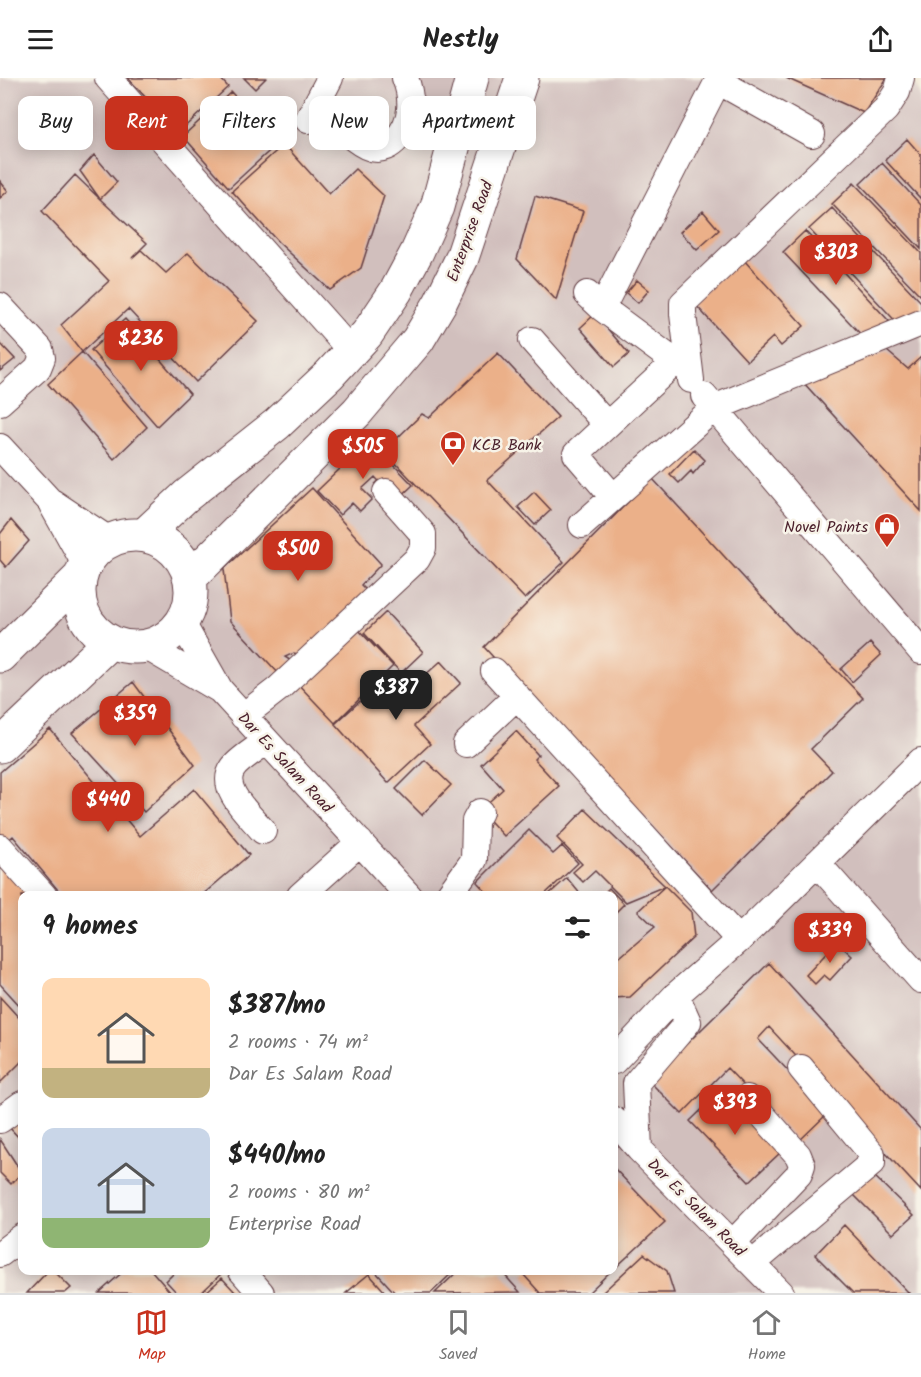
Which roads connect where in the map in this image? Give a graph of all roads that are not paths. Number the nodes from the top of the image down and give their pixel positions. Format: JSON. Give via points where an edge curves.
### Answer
{"nodes":[{"id":1,"x":108,"y":78,"type":"edge"},
{"id":2,"x":405,"y":78,"type":"edge"},
{"id":3,"x":522,"y":78,"type":"edge"},
{"id":4,"x":900,"y":78,"type":"edge"},
{"id":5,"x":715,"y":80,"type":"edge"},
{"id":6,"x":466,"y":83,"type":"edge"},
{"id":7,"x":321,"y":92,"type":"edge"},
{"id":8,"x":812,"y":134,"type":"dead end"},
{"id":9,"x":0,"y":306,"type":"edge"},
{"id":10,"x":921,"y":323,"type":"edge"},
{"id":11,"x":532,"y":340,"type":"dead end"},
{"id":12,"x":351,"y":351,"type":"junction"},
{"id":13,"x":682,"y":371,"type":"junction"},
{"id":14,"x":0,"y":402,"type":"edge"},
{"id":15,"x":714,"y":408,"type":"junction"},
{"id":16,"x":606,"y":424,"type":"junction"},
{"id":17,"x":0,"y":447,"type":"edge"},
{"id":18,"x":386,"y":492,"type":"dead end"},
{"id":19,"x":613,"y":497,"type":"junction"},
{"id":20,"x":49,"y":500,"type":"junction"},
{"id":21,"x":582,"y":525,"type":"dead end"},
{"id":22,"x":144,"y":535,"type":"junction"},
{"id":23,"x":109,"y":540,"type":"junction"},
{"id":24,"x":82,"y":571,"type":"junction"},
{"id":25,"x":190,"y":578,"type":"junction"},
{"id":26,"x":182,"y":623,"type":"junction"},
{"id":27,"x":110,"y":642,"type":"junction"},
{"id":28,"x":147,"y":647,"type":"junction"},
{"id":29,"x":921,"y":651,"type":"edge"},
{"id":30,"x":0,"y":656,"type":"edge"},
{"id":31,"x":494,"y":671,"type":"dead end"},
{"id":32,"x":220,"y":690,"type":"junction"},
{"id":33,"x":517,"y":696,"type":"junction"},
{"id":34,"x":243,"y":716,"type":"junction"},
{"id":35,"x":266,"y":741,"type":"junction"},
{"id":36,"x":466,"y":744,"type":"dead end"},
{"id":37,"x":0,"y":746,"type":"edge"},
{"id":38,"x":921,"y":761,"type":"edge"},
{"id":39,"x":480,"y":812,"type":"dead end"},
{"id":40,"x":263,"y":831,"type":"dead end"},
{"id":41,"x":360,"y":842,"type":"junction"},
{"id":42,"x":0,"y":847,"type":"edge"},
{"id":43,"x":817,"y":863,"type":"junction"},
{"id":44,"x":40,"y":891,"type":"edge"},
{"id":45,"x":306,"y":891,"type":"edge"},
{"id":46,"x":404,"y":891,"type":"edge"},
{"id":47,"x":452,"y":891,"type":"edge"},
{"id":48,"x":739,"y":940,"type":"junction"},
{"id":49,"x":921,"y":980,"type":"edge"},
{"id":50,"x":676,"y":995,"type":"junction"},
{"id":51,"x":618,"y":1057,"type":"edge"},
{"id":52,"x":801,"y":1068,"type":"dead end"},
{"id":53,"x":747,"y":1098,"type":"dead end"},
{"id":54,"x":18,"y":1107,"type":"edge"},
{"id":55,"x":0,"y":1120,"type":"edge"},
{"id":56,"x":618,"y":1125,"type":"edge"},
{"id":57,"x":639,"y":1149,"type":"junction"},
{"id":58,"x":18,"y":1240,"type":"edge"},
{"id":59,"x":734,"y":1243,"type":"junction"},
{"id":60,"x":0,"y":1254,"type":"edge"},
{"id":61,"x":753,"y":1263,"type":"junction"},
{"id":62,"x":245,"y":1275,"type":"edge"},
{"id":63,"x":261,"y":1293,"type":"edge"},
{"id":64,"x":782,"y":1293,"type":"edge"}],
"edges":[{"from":1,"to":12,"type":"street"},
{"from":2,"to":7,"type":"street","via":[[410,111],[402,134],[379,149],[369,148],[347,131]]},
{"from":3,"to":25,"type":"main road","name":"Enterprise Road","via":[[462,258],[418,340],[357,412]]},
{"from":4,"to":13,"type":"street","via":[[897,92],[886,109],[683,303]]},
{"from":5,"to":8,"type":"street"},
{"from":5,"to":13,"type":"street","via":[[594,301]]},
{"from":6,"to":12,"type":"main road","via":[[437,207],[396,291]]},
{"from":9,"to":14,"type":"street","via":[[40,349],[42,358],[38,368]]},
{"from":10,"to":15,"type":"street"},
{"from":11,"to":16,"type":"street"},
{"from":12,"to":22,"type":"main road","via":[[277,424],[186,496]]},
{"from":13,"to":15,"type":"street"},
{"from":13,"to":16,"type":"street"},
{"from":15,"to":19,"type":"street"},
{"from":15,"to":29,"type":"street"},
{"from":16,"to":19,"type":"street","via":[[576,454]]},
{"from":17,"to":20,"type":"street"},
{"from":18,"to":34,"type":"street","via":[[423,534],[423,548],[417,559],[278,689]]},
{"from":19,"to":21,"type":"street"},
{"from":20,"to":23,"type":"street"},
{"from":20,"to":24,"type":"street"},
{"from":22,"to":23,"type":"main road","via":[[126,534]]},
{"from":22,"to":25,"type":"main road","via":[[174,549]]},
{"from":23,"to":24,"type":"main road","via":[[95,550]]},
{"from":24,"to":27,"type":"main road","via":[[79,603],[90,626]]},
{"from":24,"to":30,"type":"main road"},
{"from":25,"to":26,"type":"main road","via":[[191,602]]},
{"from":26,"to":28,"type":"main road","via":[[167,639]]},
{"from":26,"to":32,"type":"street"},
{"from":27,"to":28,"type":"main road","via":[[128,648]]},
{"from":27,"to":37,"type":"main road"},
{"from":28,"to":32,"type":"street","name":"Dar Es Salam Road"},
{"from":31,"to":33,"type":"street"},
{"from":32,"to":34,"type":"street","name":"Dar Es Salam Road"},
{"from":33,"to":36,"type":"street"},
{"from":33,"to":48,"type":"street"},
{"from":34,"to":35,"type":"street","name":"Dar Es Salam Road"},
{"from":35,"to":40,"type":"street","via":[[233,768],[228,781],[233,794]]},
{"from":35,"to":41,"type":"street","name":"Dar Es Salam Road"},
{"from":38,"to":43,"type":"street"},
{"from":39,"to":47,"type":"street","via":[[475,821],[474,860]]},
{"from":41,"to":45,"type":"street"},
{"from":41,"to":46,"type":"street","name":"Dar Es Salam Road"},
{"from":42,"to":44,"type":"street"},
{"from":43,"to":48,"type":"street"},
{"from":43,"to":49,"type":"street"},
{"from":48,"to":50,"type":"street"},
{"from":50,"to":51,"type":"street"},
{"from":50,"to":57,"type":"street","via":[[688,1022],[636,1083]]},
{"from":52,"to":61,"type":"street","via":[[872,1154],[873,1163]]},
{"from":53,"to":59,"type":"street","via":[[798,1155],[802,1165],[799,1174]]},
{"from":54,"to":55,"type":"street"},
{"from":56,"to":57,"type":"street","name":"Dar Es Salam Road"},
{"from":57,"to":59,"type":"street","name":"Dar Es Salam Road"},
{"from":58,"to":60,"type":"street"},
{"from":59,"to":61,"type":"street","name":"Dar Es Salam Road"},
{"from":61,"to":64,"type":"street","name":"Dar Es Salam Road"},
{"from":62,"to":63,"type":"street"}]}
